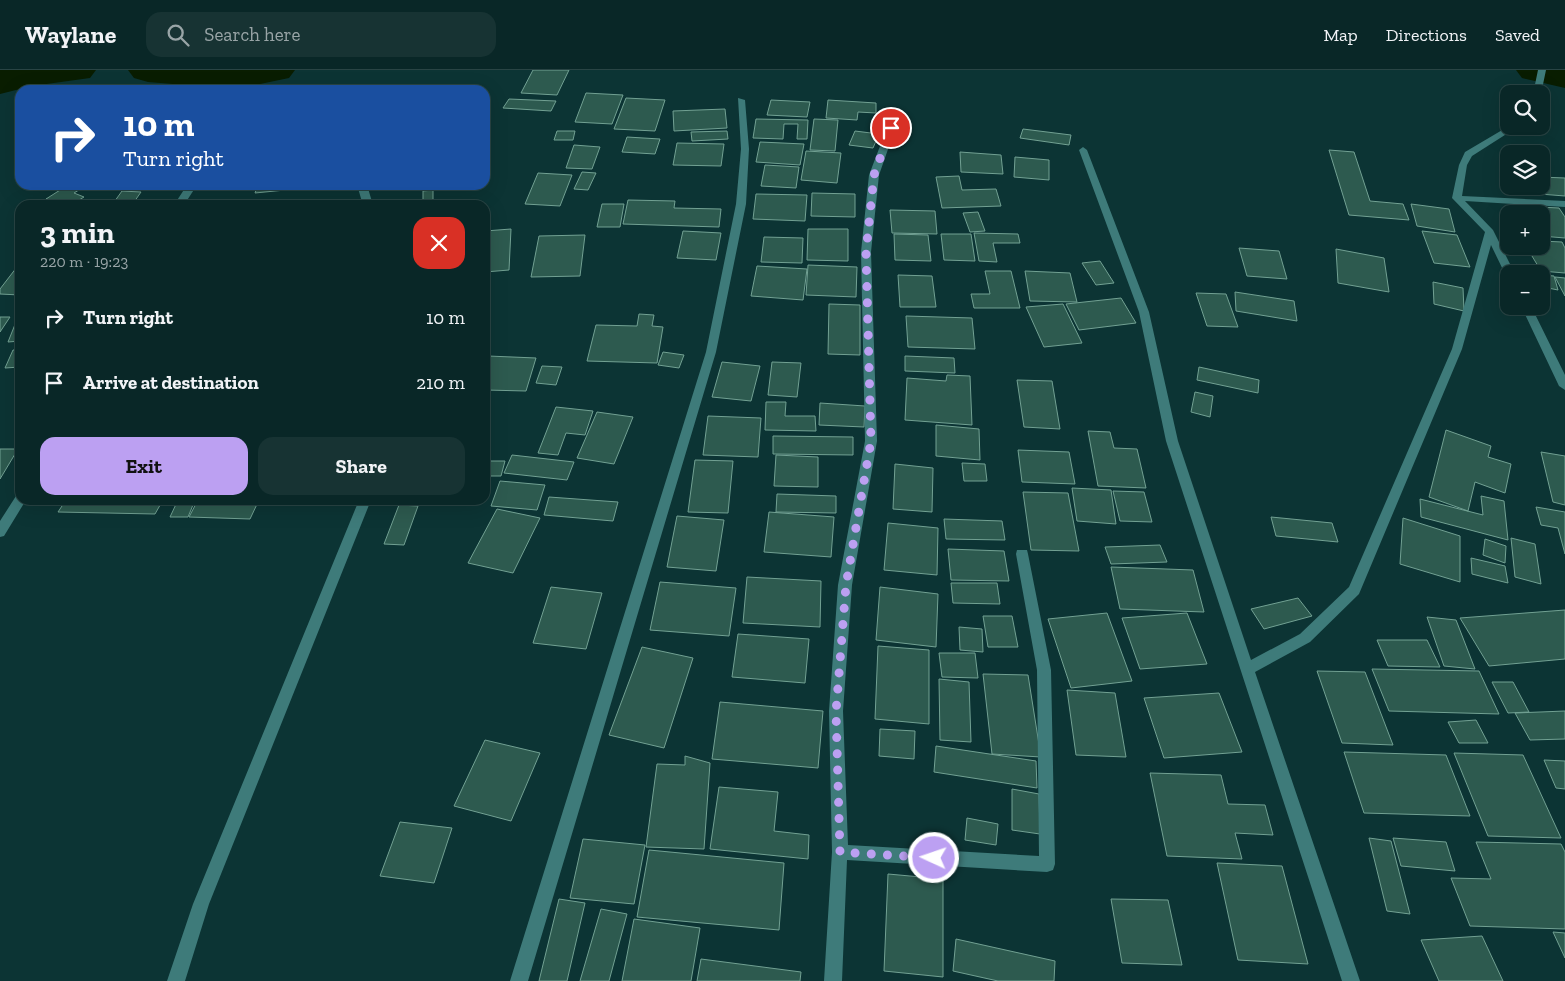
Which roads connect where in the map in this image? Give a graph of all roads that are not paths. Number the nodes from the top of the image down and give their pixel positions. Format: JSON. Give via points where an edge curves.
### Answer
{"nodes":[{"id":1,"x":1542,"y":70,"type":"edge"},
{"id":2,"x":1539,"y":85,"type":"edge"},
{"id":3,"x":741,"y":100,"type":"dead end"},
{"id":4,"x":897,"y":112,"type":"dead end"},
{"id":5,"x":1500,"y":135,"type":"edge"},
{"id":6,"x":1083,"y":150,"type":"dead end"},
{"id":7,"x":1457,"y":198,"type":"junction"},
{"id":8,"x":1565,"y":204,"type":"edge"},
{"id":9,"x":1490,"y":232,"type":"junction"},
{"id":10,"x":1506,"y":265,"type":"edge"},
{"id":11,"x":1530,"y":315,"type":"edge"},
{"id":12,"x":1565,"y":386,"type":"edge"},
{"id":13,"x":16,"y":505,"type":"edge"},
{"id":14,"x":363,"y":505,"type":"edge"},
{"id":15,"x":0,"y":532,"type":"edge"},
{"id":16,"x":1022,"y":554,"type":"dead end"},
{"id":17,"x":1247,"y":669,"type":"junction"},
{"id":18,"x":840,"y":852,"type":"junction"},
{"id":19,"x":176,"y":981,"type":"edge"},
{"id":20,"x":519,"y":981,"type":"edge"},
{"id":21,"x":833,"y":981,"type":"edge"},
{"id":22,"x":1351,"y":981,"type":"edge"}],
"edges":[{"from":1,"to":2,"type":"street"},
{"from":3,"to":20,"type":"street","via":[[745,149],[741,204],[711,352]]},
{"from":4,"to":18,"type":"street","via":[[874,175],[866,252],[871,441],[846,585],[838,682]]},
{"from":5,"to":7,"type":"street","via":[[1468,154]]},
{"from":6,"to":17,"type":"street","via":[[1144,312],[1172,441]]},
{"from":7,"to":8,"type":"street"},
{"from":7,"to":9,"type":"street"},
{"from":9,"to":10,"type":"street"},
{"from":9,"to":17,"type":"street","via":[[1457,350],[1354,590],[1305,638]]},
{"from":11,"to":12,"type":"street"},
{"from":13,"to":15,"type":"street"},
{"from":14,"to":19,"type":"street","via":[[201,904]]},
{"from":16,"to":18,"type":"street","via":[[1044,670],[1047,864]]},
{"from":17,"to":22,"type":"street"},
{"from":18,"to":21,"type":"street"}]}
